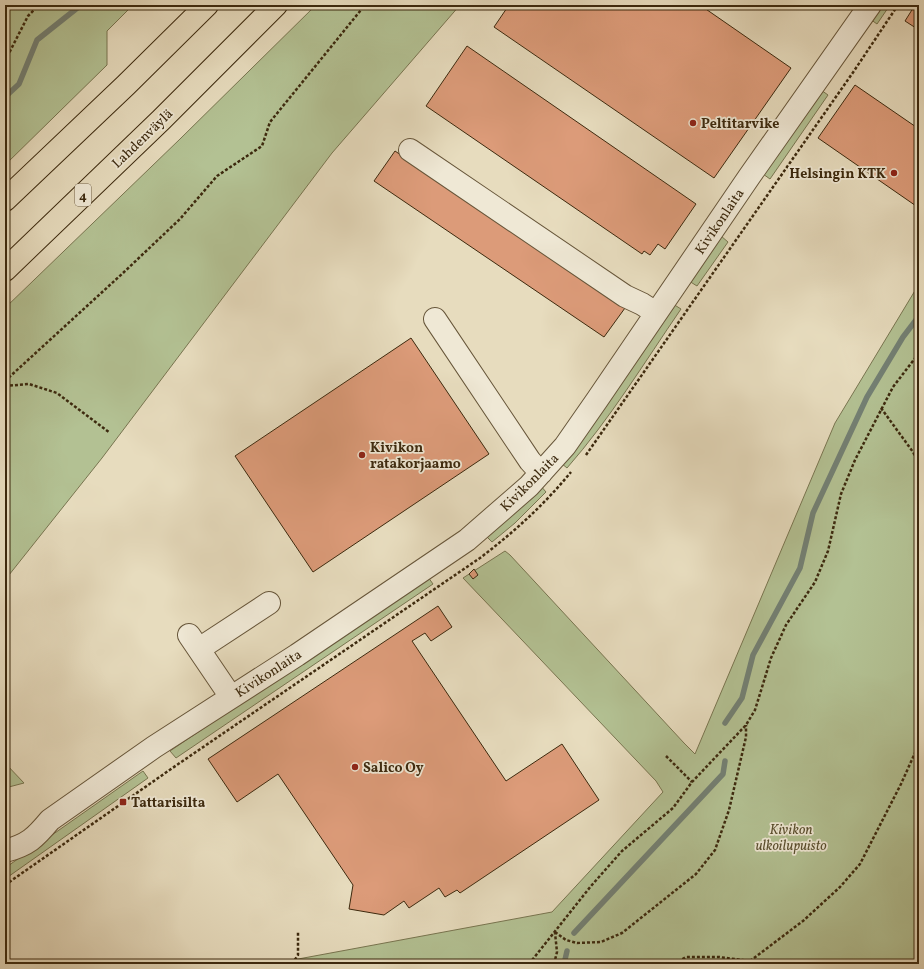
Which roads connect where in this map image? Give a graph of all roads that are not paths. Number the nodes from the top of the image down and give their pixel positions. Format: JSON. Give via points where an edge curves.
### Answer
{"nodes":[{"id":1,"x":207,"y":5,"type":"edge"},
{"id":2,"x":276,"y":5,"type":"edge"},
{"id":3,"x":870,"y":5,"type":"edge"},
{"id":4,"x":410,"y":150,"type":"dead end"},
{"id":5,"x":5,"y":200,"type":"edge"},
{"id":6,"x":5,"y":270,"type":"edge"},
{"id":7,"x":656,"y":313,"type":"junction"},
{"id":8,"x":435,"y":319,"type":"dead end"},
{"id":9,"x":541,"y":473,"type":"junction"},
{"id":10,"x":269,"y":603,"type":"dead end"},
{"id":11,"x":231,"y":697,"type":"junction"},
{"id":12,"x":50,"y":820,"type":"junction"},
{"id":13,"x":5,"y":846,"type":"edge"},
{"id":14,"x":5,"y":851,"type":"edge"}],
"edges":[{"from":1,"to":5,"type":"highway"},
{"from":2,"to":6,"type":"highway","name":"Lahdenväylä","number":"4"},
{"from":3,"to":7,"type":"street","name":"Kivikonlaita"},
{"from":4,"to":7,"type":"street","via":[[625,296]]},
{"from":7,"to":9,"type":"street","name":"Kivikonlaita","via":[[565,446]]},
{"from":8,"to":9,"type":"street","via":[[530,461]]},
{"from":9,"to":11,"type":"street","name":"Kivikonlaita","via":[[467,540]]},
{"from":10,"to":11,"type":"street","via":[[194,642]]},
{"from":11,"to":12,"type":"street","name":"Kivikonlaita"},
{"from":12,"to":13,"type":"street","name":"Kivikonlaita","via":[[30,823],[12,835]]},
{"from":12,"to":14,"type":"street","name":"Kivikonlaita","via":[[38,835],[20,847]]}]}
